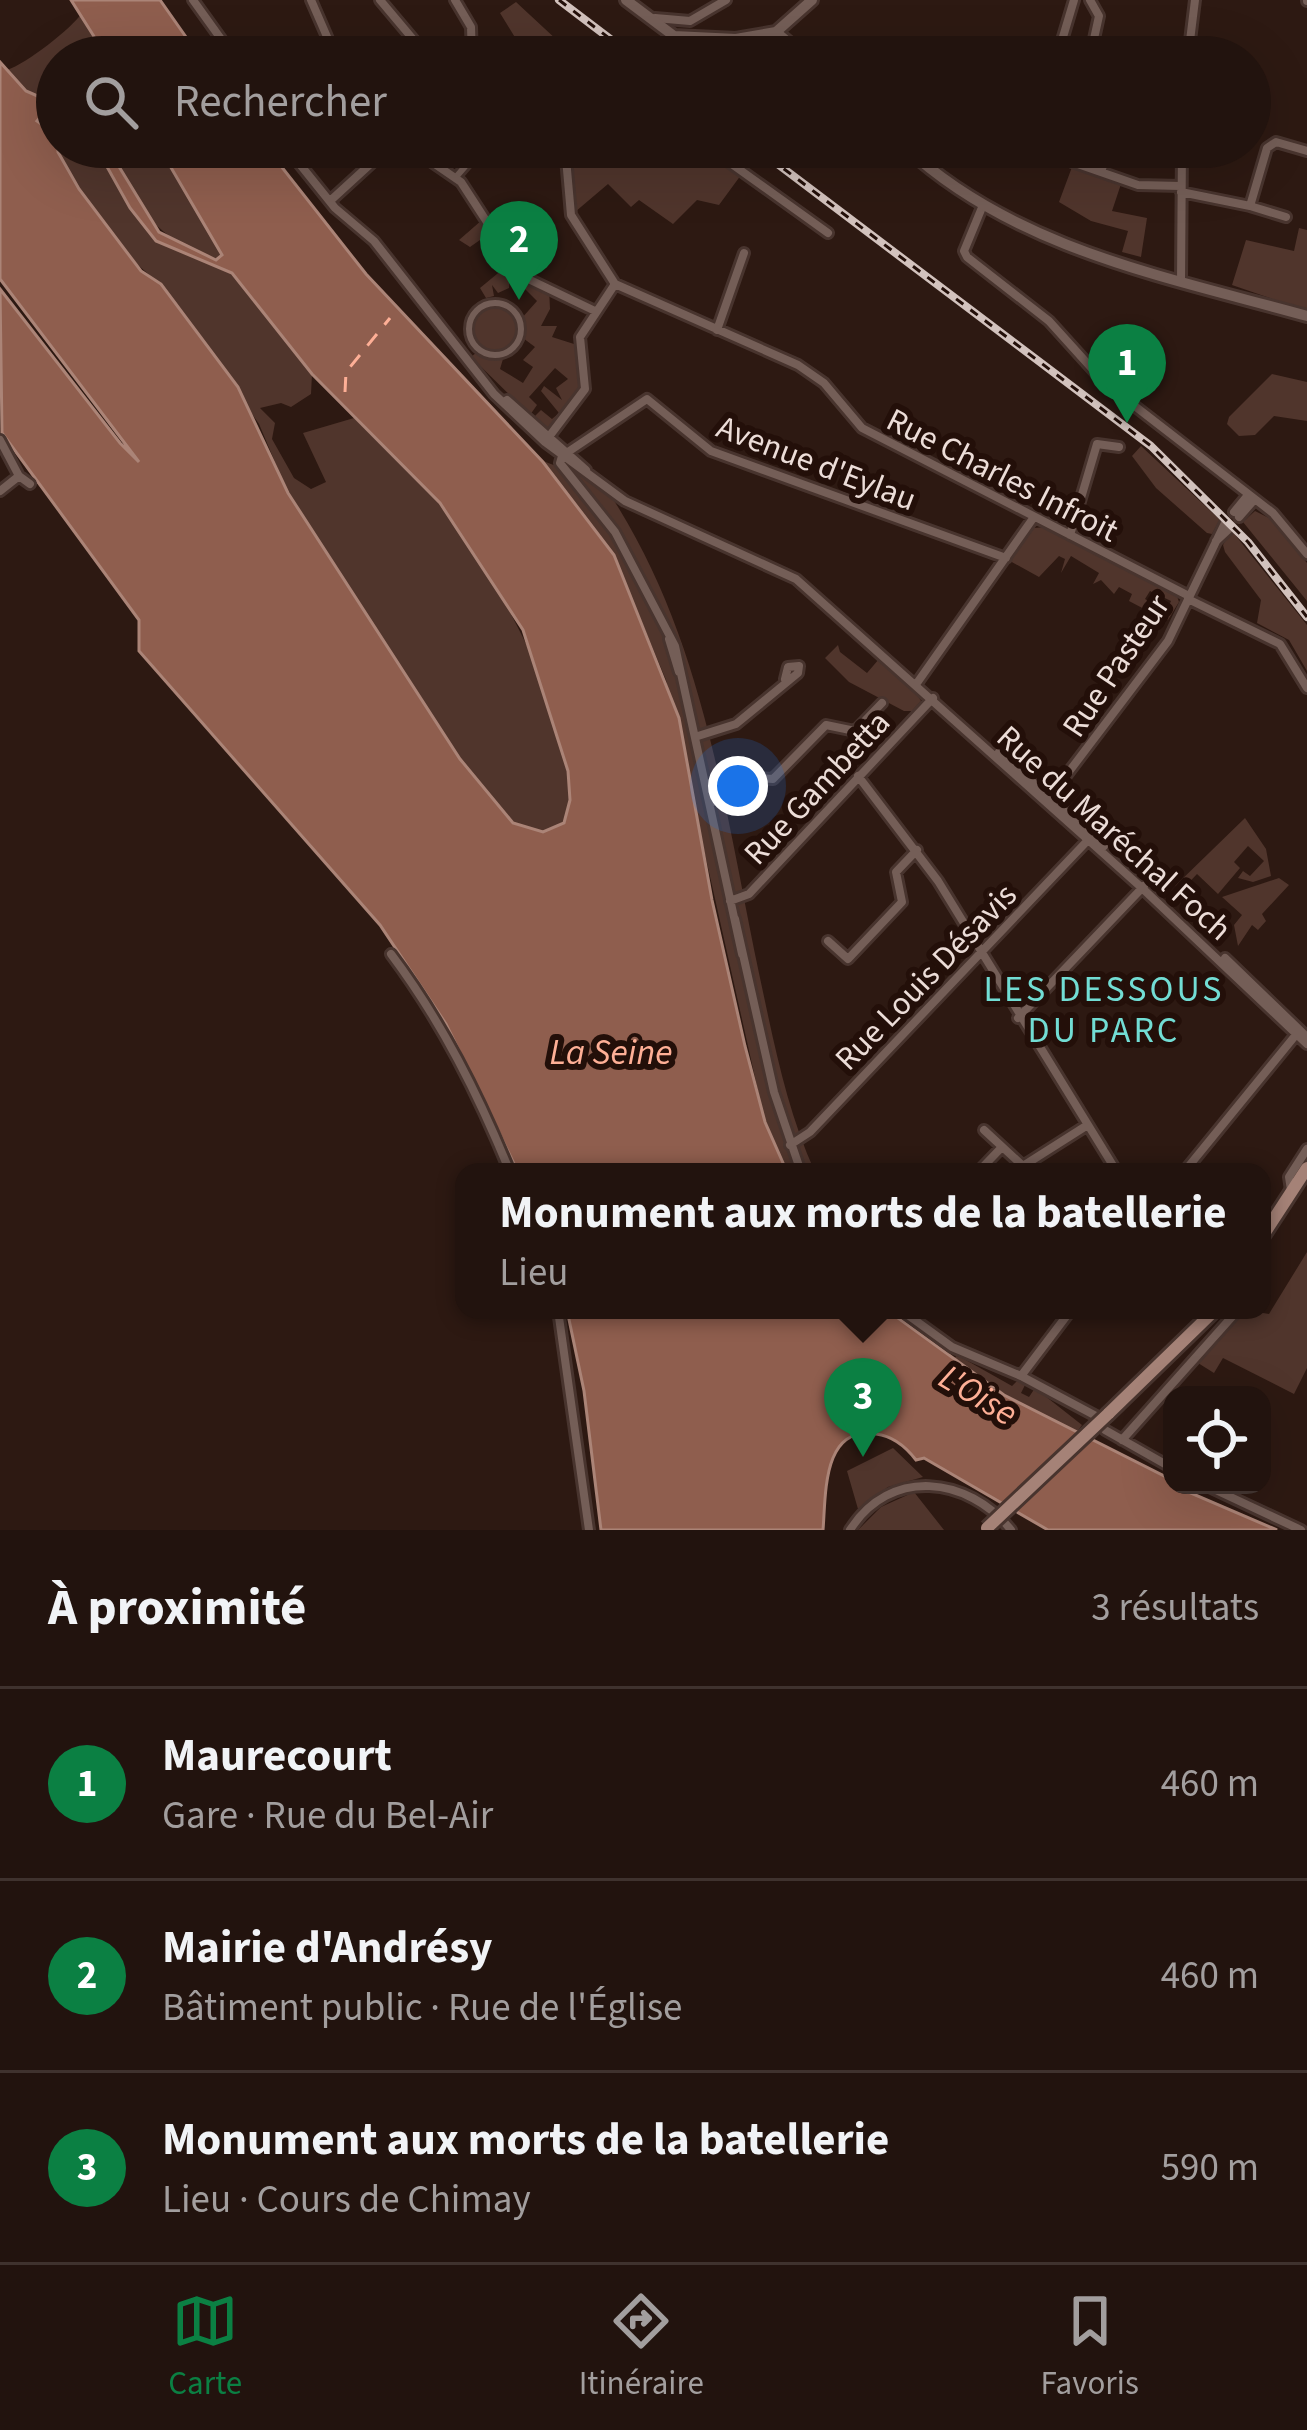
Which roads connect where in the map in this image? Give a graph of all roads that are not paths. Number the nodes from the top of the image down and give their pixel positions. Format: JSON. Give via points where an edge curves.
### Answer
{"nodes":[{"id":1,"x":194,"y":0,"type":"edge"},
{"id":2,"x":311,"y":0,"type":"edge"},
{"id":3,"x":380,"y":0,"type":"edge"},
{"id":4,"x":455,"y":0,"type":"edge"},
{"id":5,"x":626,"y":0,"type":"edge"},
{"id":6,"x":726,"y":0,"type":"edge"},
{"id":7,"x":812,"y":0,"type":"edge"},
{"id":8,"x":1074,"y":0,"type":"edge"},
{"id":9,"x":1090,"y":0,"type":"edge"},
{"id":10,"x":1195,"y":0,"type":"edge"},
{"id":11,"x":648,"y":17,"type":"junction"},
{"id":12,"x":776,"y":32,"type":"junction"},
{"id":13,"x":219,"y":36,"type":"edge"},
{"id":14,"x":326,"y":36,"type":"edge"},
{"id":15,"x":410,"y":36,"type":"edge"},
{"id":16,"x":471,"y":36,"type":"edge"},
{"id":17,"x":674,"y":36,"type":"edge"},
{"id":18,"x":757,"y":36,"type":"edge"},
{"id":19,"x":781,"y":36,"type":"edge"},
{"id":20,"x":1063,"y":36,"type":"edge"},
{"id":21,"x":1095,"y":36,"type":"edge"},
{"id":22,"x":1191,"y":36,"type":"edge"},
{"id":23,"x":1271,"y":145,"type":"edge"},
{"id":24,"x":1307,"y":151,"type":"edge"},
{"id":25,"x":303,"y":168,"type":"edge"},
{"id":26,"x":366,"y":168,"type":"edge"},
{"id":27,"x":448,"y":168,"type":"edge"},
{"id":28,"x":464,"y":168,"type":"edge"},
{"id":29,"x":567,"y":168,"type":"edge"},
{"id":30,"x":737,"y":168,"type":"edge"},
{"id":31,"x":929,"y":168,"type":"edge"},
{"id":32,"x":1089,"y":168,"type":"edge"},
{"id":33,"x":1102,"y":168,"type":"edge"},
{"id":34,"x":1182,"y":168,"type":"edge"},
{"id":35,"x":1261,"y":168,"type":"edge"},
{"id":36,"x":1101,"y":172,"type":"junction"},
{"id":37,"x":456,"y":177,"type":"junction"},
{"id":38,"x":1181,"y":189,"type":"junction"},
{"id":39,"x":330,"y":201,"type":"junction"},
{"id":40,"x":983,"y":205,"type":"junction"},
{"id":41,"x":1250,"y":206,"type":"junction"},
{"id":42,"x":1286,"y":217,"type":"dead end"},
{"id":43,"x":828,"y":233,"type":"dead end"},
{"id":44,"x":745,"y":253,"type":"dead end"},
{"id":45,"x":1181,"y":281,"type":"junction"},
{"id":46,"x":615,"y":284,"type":"junction"},
{"id":47,"x":595,"y":311,"type":"junction"},
{"id":48,"x":1307,"y":316,"type":"edge"},
{"id":49,"x":717,"y":330,"type":"junction"},
{"id":50,"x":478,"y":350,"type":"joint"},
{"id":51,"x":0,"y":440,"type":"edge"},
{"id":52,"x":547,"y":440,"type":"junction"},
{"id":53,"x":1118,"y":447,"type":"dead end"},
{"id":54,"x":564,"y":459,"type":"junction"},
{"id":55,"x":574,"y":472,"type":"junction"},
{"id":56,"x":18,"y":479,"type":"junction"},
{"id":57,"x":29,"y":484,"type":"dead end"},
{"id":58,"x":0,"y":491,"type":"edge"},
{"id":59,"x":1247,"y":494,"type":"junction"},
{"id":60,"x":615,"y":495,"type":"junction"},
{"id":61,"x":1237,"y":514,"type":"dead end"},
{"id":62,"x":1034,"y":517,"type":"junction"},
{"id":63,"x":1228,"y":525,"type":"dead end"},
{"id":64,"x":1070,"y":536,"type":"junction"},
{"id":65,"x":1307,"y":554,"type":"edge"},
{"id":66,"x":1006,"y":558,"type":"junction"},
{"id":67,"x":1189,"y":597,"type":"junction"},
{"id":68,"x":785,"y":680,"type":"dead end"},
{"id":69,"x":917,"y":683,"type":"junction"},
{"id":70,"x":1307,"y":688,"type":"edge"},
{"id":71,"x":933,"y":698,"type":"junction"},
{"id":72,"x":882,"y":703,"type":"dead end"},
{"id":73,"x":698,"y":736,"type":"junction"},
{"id":74,"x":858,"y":776,"type":"junction"},
{"id":75,"x":1048,"y":799,"type":"junction"},
{"id":76,"x":713,"y":802,"type":"junction"},
{"id":77,"x":1090,"y":838,"type":"junction"},
{"id":78,"x":917,"y":850,"type":"junction"},
{"id":79,"x":1144,"y":886,"type":"junction"},
{"id":80,"x":730,"y":901,"type":"junction"},
{"id":81,"x":828,"y":941,"type":"dead end"},
{"id":82,"x":979,"y":953,"type":"junction"},
{"id":83,"x":391,"y":954,"type":"dead end"},
{"id":84,"x":1018,"y":1018,"type":"junction"},
{"id":85,"x":1303,"y":1036,"type":"edge"},
{"id":86,"x":1086,"y":1126,"type":"junction"},
{"id":87,"x":984,"y":1130,"type":"dead end"},
{"id":88,"x":790,"y":1145,"type":"junction"},
{"id":89,"x":1002,"y":1147,"type":"junction"},
{"id":90,"x":1307,"y":1149,"type":"edge"},
{"id":91,"x":506,"y":1163,"type":"edge"},
{"id":92,"x":797,"y":1163,"type":"edge"},
{"id":93,"x":987,"y":1163,"type":"edge"},
{"id":94,"x":1018,"y":1163,"type":"edge"},
{"id":95,"x":1033,"y":1163,"type":"edge"},
{"id":96,"x":1111,"y":1163,"type":"edge"},
{"id":97,"x":1192,"y":1163,"type":"edge"},
{"id":98,"x":1307,"y":1168,"type":"edge"},
{"id":99,"x":1292,"y":1192,"type":"junction"},
{"id":100,"x":1271,"y":1224,"type":"edge"},
{"id":101,"x":559,"y":1319,"type":"edge"},
{"id":102,"x":914,"y":1319,"type":"edge"},
{"id":103,"x":1064,"y":1319,"type":"edge"},
{"id":104,"x":1200,"y":1319,"type":"edge"},
{"id":105,"x":1230,"y":1319,"type":"edge"},
{"id":106,"x":1021,"y":1376,"type":"junction"},
{"id":107,"x":1103,"y":1424,"type":"junction"},
{"id":108,"x":1122,"y":1440,"type":"junction"},
{"id":109,"x":1163,"y":1463,"type":"edge"},
{"id":110,"x":1224,"y":1494,"type":"edge"},
{"id":111,"x":986,"y":1529,"type":"edge"},
{"id":112,"x":589,"y":1530,"type":"edge"},
{"id":113,"x":850,"y":1530,"type":"edge"},
{"id":114,"x":1011,"y":1530,"type":"edge"},
{"id":115,"x":1301,"y":1530,"type":"edge"}],
"edges":[{"from":1,"to":13,"type":"street"},
{"from":2,"to":14,"type":"street"},
{"from":3,"to":15,"type":"street"},
{"from":4,"to":16,"type":"street"},
{"from":5,"to":11,"type":"street"},
{"from":6,"to":11,"type":"street","via":[[690,21]]},
{"from":7,"to":12,"type":"street"},
{"from":8,"to":20,"type":"street"},
{"from":9,"to":21,"type":"street","via":[[1100,16]]},
{"from":10,"to":22,"type":"street"},
{"from":11,"to":17,"type":"street"},
{"from":12,"to":18,"type":"street"},
{"from":12,"to":19,"type":"street"},
{"from":23,"to":24,"type":"street"},
{"from":25,"to":39,"type":"street"},
{"from":26,"to":39,"type":"street"},
{"from":27,"to":37,"type":"street"},
{"from":28,"to":37,"type":"street"},
{"from":29,"to":46,"type":"street","via":[[571,215]]},
{"from":30,"to":43,"type":"street"},
{"from":31,"to":40,"type":"street"},
{"from":32,"to":36,"type":"street"},
{"from":33,"to":36,"type":"street"},
{"from":34,"to":38,"type":"street"},
{"from":35,"to":41,"type":"street"},
{"from":36,"to":38,"type":"street"},
{"from":37,"to":47,"type":"street","via":[[522,276]]},
{"from":38,"to":41,"type":"street"},
{"from":38,"to":45,"type":"street"},
{"from":39,"to":52,"type":"street","via":[[374,241],[476,371]]},
{"from":40,"to":45,"type":"street","via":[[1093,258]]},
{"from":40,"to":59,"type":"street","via":[[967,257],[1049,321],[1105,383]]},
{"from":41,"to":42,"type":"street"},
{"from":44,"to":49,"type":"street"},
{"from":45,"to":48,"type":"street"},
{"from":46,"to":47,"type":"street"},
{"from":46,"to":49,"type":"street","name":"Rue Charles Infroit"},
{"from":47,"to":52,"type":"street","via":[[579,340],[585,389]]},
{"from":49,"to":62,"type":"street","name":"Rue Charles Infroit","via":[[820,379],[862,428]]},
{"from":50,"to":50,"type":"street","via":[[498,356],[513,347],[518,323],[504,303],[487,302],[476,314],[470,334]]},
{"from":51,"to":56,"type":"street"},
{"from":52,"to":54,"type":"street"},
{"from":53,"to":64,"type":"street","via":[[1097,444]]},
{"from":54,"to":55,"type":"street"},
{"from":54,"to":60,"type":"street","name":"Rue du Maréchal Foch"},
{"from":54,"to":66,"type":"street","name":"Avenue d'Eylau","via":[[647,399],[711,451]]},
{"from":55,"to":60,"type":"street","name":"Rue du Maréchal Foch"},
{"from":55,"to":73,"type":"street","via":[[637,568]]},
{"from":56,"to":57,"type":"street"},
{"from":56,"to":58,"type":"street"},
{"from":59,"to":61,"type":"street"},
{"from":59,"to":65,"type":"street"},
{"from":60,"to":69,"type":"street","name":"Rue du Maréchal Foch","via":[[779,568]]},
{"from":62,"to":64,"type":"street","name":"Rue Charles Infroit"},
{"from":62,"to":66,"type":"street"},
{"from":63,"to":67,"type":"street","name":"Rue Pasteur"},
{"from":64,"to":67,"type":"street","name":"Rue Charles Infroit"},
{"from":66,"to":69,"type":"street"},
{"from":67,"to":70,"type":"street","name":"Rue Charles Infroit","via":[[1280,644]]},
{"from":67,"to":75,"type":"street","name":"Rue Pasteur","via":[[1158,655]]},
{"from":68,"to":73,"type":"street","via":[[736,724]]},
{"from":69,"to":71,"type":"street","name":"Rue du Maréchal Foch"},
{"from":71,"to":74,"type":"street","name":"Rue Gambetta"},
{"from":71,"to":75,"type":"street","name":"Rue du Maréchal Foch"},
{"from":72,"to":76,"type":"street","via":[[855,731],[824,727],[773,779],[746,777]]},
{"from":73,"to":76,"type":"street"},
{"from":74,"to":78,"type":"street"},
{"from":74,"to":80,"type":"street","name":"Rue Gambetta","via":[[749,894]]},
{"from":75,"to":77,"type":"street","name":"Rue du Maréchal Foch"},
{"from":76,"to":80,"type":"street"},
{"from":77,"to":79,"type":"street","name":"Rue du Maréchal Foch"},
{"from":77,"to":82,"type":"street","name":"Rue Louis Désavis"},
{"from":78,"to":81,"type":"street","via":[[896,872],[902,902],[848,959]]},
{"from":78,"to":82,"type":"street"},
{"from":79,"to":84,"type":"street"},
{"from":79,"to":85,"type":"street","name":"Rue du Maréchal Foch"},
{"from":80,"to":88,"type":"street"},
{"from":82,"to":84,"type":"street"},
{"from":82,"to":88,"type":"street","name":"Rue Louis Désavis"},
{"from":83,"to":91,"type":"street","via":[[460,1061]]},
{"from":84,"to":86,"type":"street"},
{"from":85,"to":97,"type":"street"},
{"from":86,"to":95,"type":"street"},
{"from":86,"to":96,"type":"street"},
{"from":87,"to":89,"type":"street"},
{"from":88,"to":92,"type":"street"},
{"from":89,"to":93,"type":"street"},
{"from":89,"to":94,"type":"street"},
{"from":90,"to":99,"type":"street","via":[[1289,1177]]},
{"from":98,"to":99,"type":"main road"},
{"from":99,"to":100,"type":"main road"},
{"from":101,"to":112,"type":"street"},
{"from":102,"to":106,"type":"street","via":[[952,1347]]},
{"from":103,"to":106,"type":"street"},
{"from":104,"to":107,"type":"main road"},
{"from":105,"to":108,"type":"street"},
{"from":106,"to":107,"type":"street"},
{"from":107,"to":108,"type":"street"},
{"from":107,"to":111,"type":"main road","bridge":true},
{"from":108,"to":109,"type":"street"},
{"from":110,"to":115,"type":"street"},
{"from":113,"to":114,"type":"street","via":[[886,1494],[927,1484],[961,1491]]}]}
